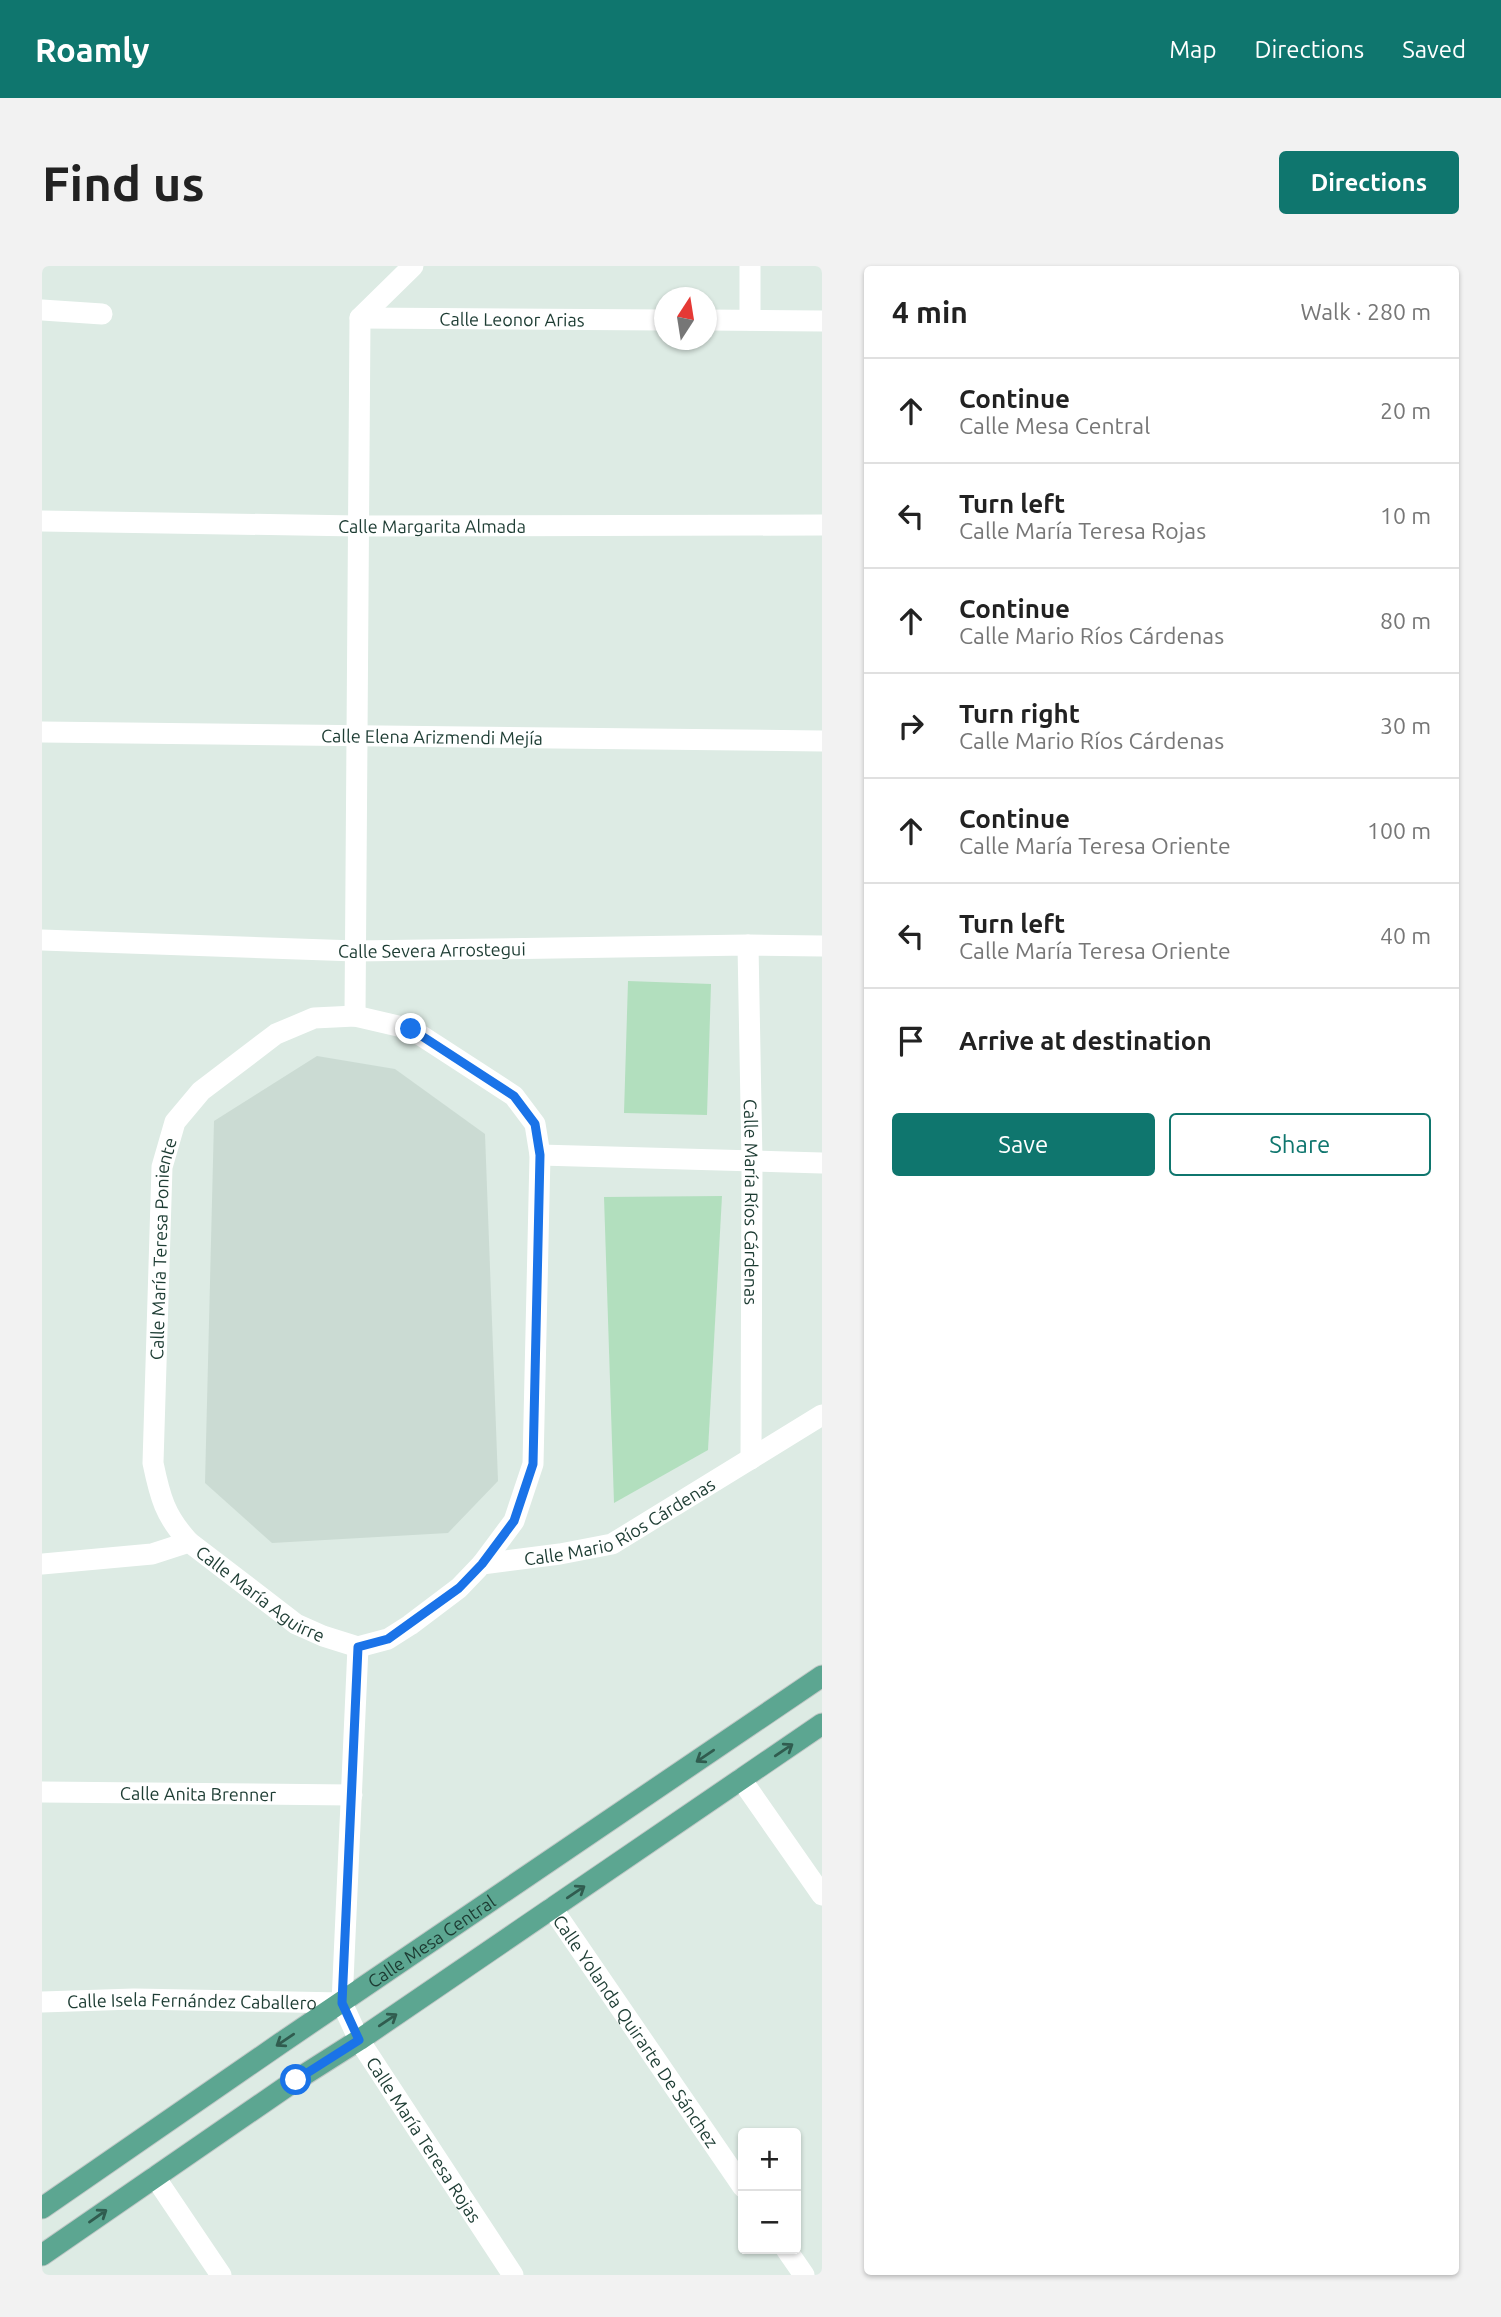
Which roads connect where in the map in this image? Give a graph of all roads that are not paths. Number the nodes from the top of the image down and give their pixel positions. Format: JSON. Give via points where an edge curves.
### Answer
{"nodes":[{"id":1,"x":413,"y":266,"type":"edge"},
{"id":2,"x":750,"y":266,"type":"edge"},
{"id":3,"x":42,"y":310,"type":"edge"},
{"id":4,"x":102,"y":314,"type":"dead end"},
{"id":5,"x":360,"y":318,"type":"junction"},
{"id":6,"x":654,"y":320,"type":"edge"},
{"id":7,"x":717,"y":320,"type":"edge"},
{"id":8,"x":750,"y":320,"type":"junction"},
{"id":9,"x":822,"y":321,"type":"edge"},
{"id":10,"x":42,"y":521,"type":"edge"},
{"id":11,"x":822,"y":524,"type":"edge"},
{"id":12,"x":358,"y":526,"type":"junction"},
{"id":13,"x":42,"y":732,"type":"edge"},
{"id":14,"x":357,"y":737,"type":"junction"},
{"id":15,"x":822,"y":741,"type":"edge"},
{"id":16,"x":42,"y":940,"type":"edge"},
{"id":17,"x":748,"y":945,"type":"junction"},
{"id":18,"x":822,"y":946,"type":"edge"},
{"id":19,"x":356,"y":951,"type":"junction"},
{"id":20,"x":355,"y":1016,"type":"junction"},
{"id":21,"x":540,"y":1155,"type":"junction"},
{"id":22,"x":752,"y":1161,"type":"junction"},
{"id":23,"x":822,"y":1163,"type":"edge"},
{"id":24,"x":822,"y":1415,"type":"edge"},
{"id":25,"x":751,"y":1459,"type":"junction"},
{"id":26,"x":189,"y":1542,"type":"junction"},
{"id":27,"x":42,"y":1564,"type":"edge"},
{"id":28,"x":482,"y":1564,"type":"junction"},
{"id":29,"x":358,"y":1647,"type":"junction"},
{"id":30,"x":822,"y":1676,"type":"edge"},
{"id":31,"x":822,"y":1724,"type":"edge"},
{"id":32,"x":741,"y":1779,"type":"junction"},
{"id":33,"x":42,"y":1792,"type":"edge"},
{"id":34,"x":352,"y":1795,"type":"junction"},
{"id":35,"x":822,"y":1895,"type":"edge"},
{"id":36,"x":552,"y":1908,"type":"junction"},
{"id":37,"x":42,"y":2001,"type":"edge"},
{"id":38,"x":342,"y":2003,"type":"junction"},
{"id":39,"x":359,"y":2040,"type":"junction"},
{"id":40,"x":155,"y":2177,"type":"junction"},
{"id":41,"x":738,"y":2180,"type":"edge"},
{"id":42,"x":42,"y":2208,"type":"edge"},
{"id":43,"x":789,"y":2254,"type":"edge"},
{"id":44,"x":42,"y":2255,"type":"edge"},
{"id":45,"x":221,"y":2275,"type":"edge"},
{"id":46,"x":513,"y":2275,"type":"edge"},
{"id":47,"x":804,"y":2275,"type":"edge"}],
"edges":[{"from":1,"to":5,"type":"street"},
{"from":2,"to":8,"type":"street"},
{"from":3,"to":4,"type":"street"},
{"from":5,"to":6,"type":"street","name":"Calle Leonor Arias"},
{"from":5,"to":12,"type":"street"},
{"from":7,"to":8,"type":"street"},
{"from":8,"to":9,"type":"street"},
{"from":10,"to":12,"type":"street","name":"Calle Margarita Almada"},
{"from":11,"to":12,"type":"street","name":"Calle Margarita Almada"},
{"from":12,"to":14,"type":"street"},
{"from":13,"to":14,"type":"street","name":"Calle Elena Arizmendi Mejía"},
{"from":14,"to":15,"type":"street","name":"Calle Elena Arizmendi Mejía"},
{"from":14,"to":19,"type":"street"},
{"from":16,"to":19,"type":"street","name":"Calle Severa Arrostegui"},
{"from":17,"to":18,"type":"street","name":"Calle Severa Arrostegui"},
{"from":17,"to":19,"type":"street","name":"Calle Severa Arrostegui"},
{"from":17,"to":22,"type":"street","name":"Calle María Ríos Cárdenas"},
{"from":19,"to":20,"type":"street"},
{"from":20,"to":21,"type":"street","name":"Calle María Teresa Poniente","via":[[411,1029],[514,1096],[535,1124]]},
{"from":20,"to":26,"type":"street","name":"Calle María Teresa Poniente","via":[[314,1018],[276,1034],[201,1091],[175,1122],[162,1167],[153,1463],[160,1500],[173,1525]]},
{"from":21,"to":22,"type":"street"},
{"from":21,"to":28,"type":"street","name":"Calle María Teresa Poniente","via":[[533,1464],[514,1521]]},
{"from":22,"to":23,"type":"street"},
{"from":22,"to":25,"type":"street","name":"Calle María Ríos Cárdenas"},
{"from":24,"to":25,"type":"street","name":"Calle Mario Ríos Cárdenas"},
{"from":25,"to":28,"type":"street","name":"Calle Mario Ríos Cárdenas","via":[[612,1544]]},
{"from":26,"to":27,"type":"street","name":"Calle María Aguirre","via":[[152,1554]]},
{"from":26,"to":29,"type":"street","name":"Calle María Aguirre","via":[[296,1624]]},
{"from":28,"to":29,"type":"street","via":[[410,1625],[388,1639]]},
{"from":29,"to":34,"type":"street"},
{"from":30,"to":38,"type":"main road","name":"Calle Mesa Central","one_way":true},
{"from":32,"to":31,"type":"main road","one_way":true},
{"from":32,"to":35,"type":"street"},
{"from":36,"to":32,"type":"main road","one_way":true},
{"from":33,"to":34,"type":"street","name":"Calle Anita Brenner"},
{"from":34,"to":38,"type":"street"},
{"from":39,"to":36,"type":"main road","one_way":true},
{"from":36,"to":41,"type":"street","name":"Calle Yolanda Quirarte De Sánchez"},
{"from":37,"to":38,"type":"street","name":"Calle Isela Fernández Caballero"},
{"from":38,"to":39,"type":"street","name":"Calle María Teresa Rojas"},
{"from":38,"to":42,"type":"main road","name":"Calle Mesa Central","one_way":true},
{"from":39,"to":40,"type":"main road"},
{"from":39,"to":46,"type":"street","name":"Calle María Teresa Rojas"},
{"from":44,"to":40,"type":"main road","one_way":true},
{"from":40,"to":45,"type":"street"},
{"from":43,"to":47,"type":"street"}]}
